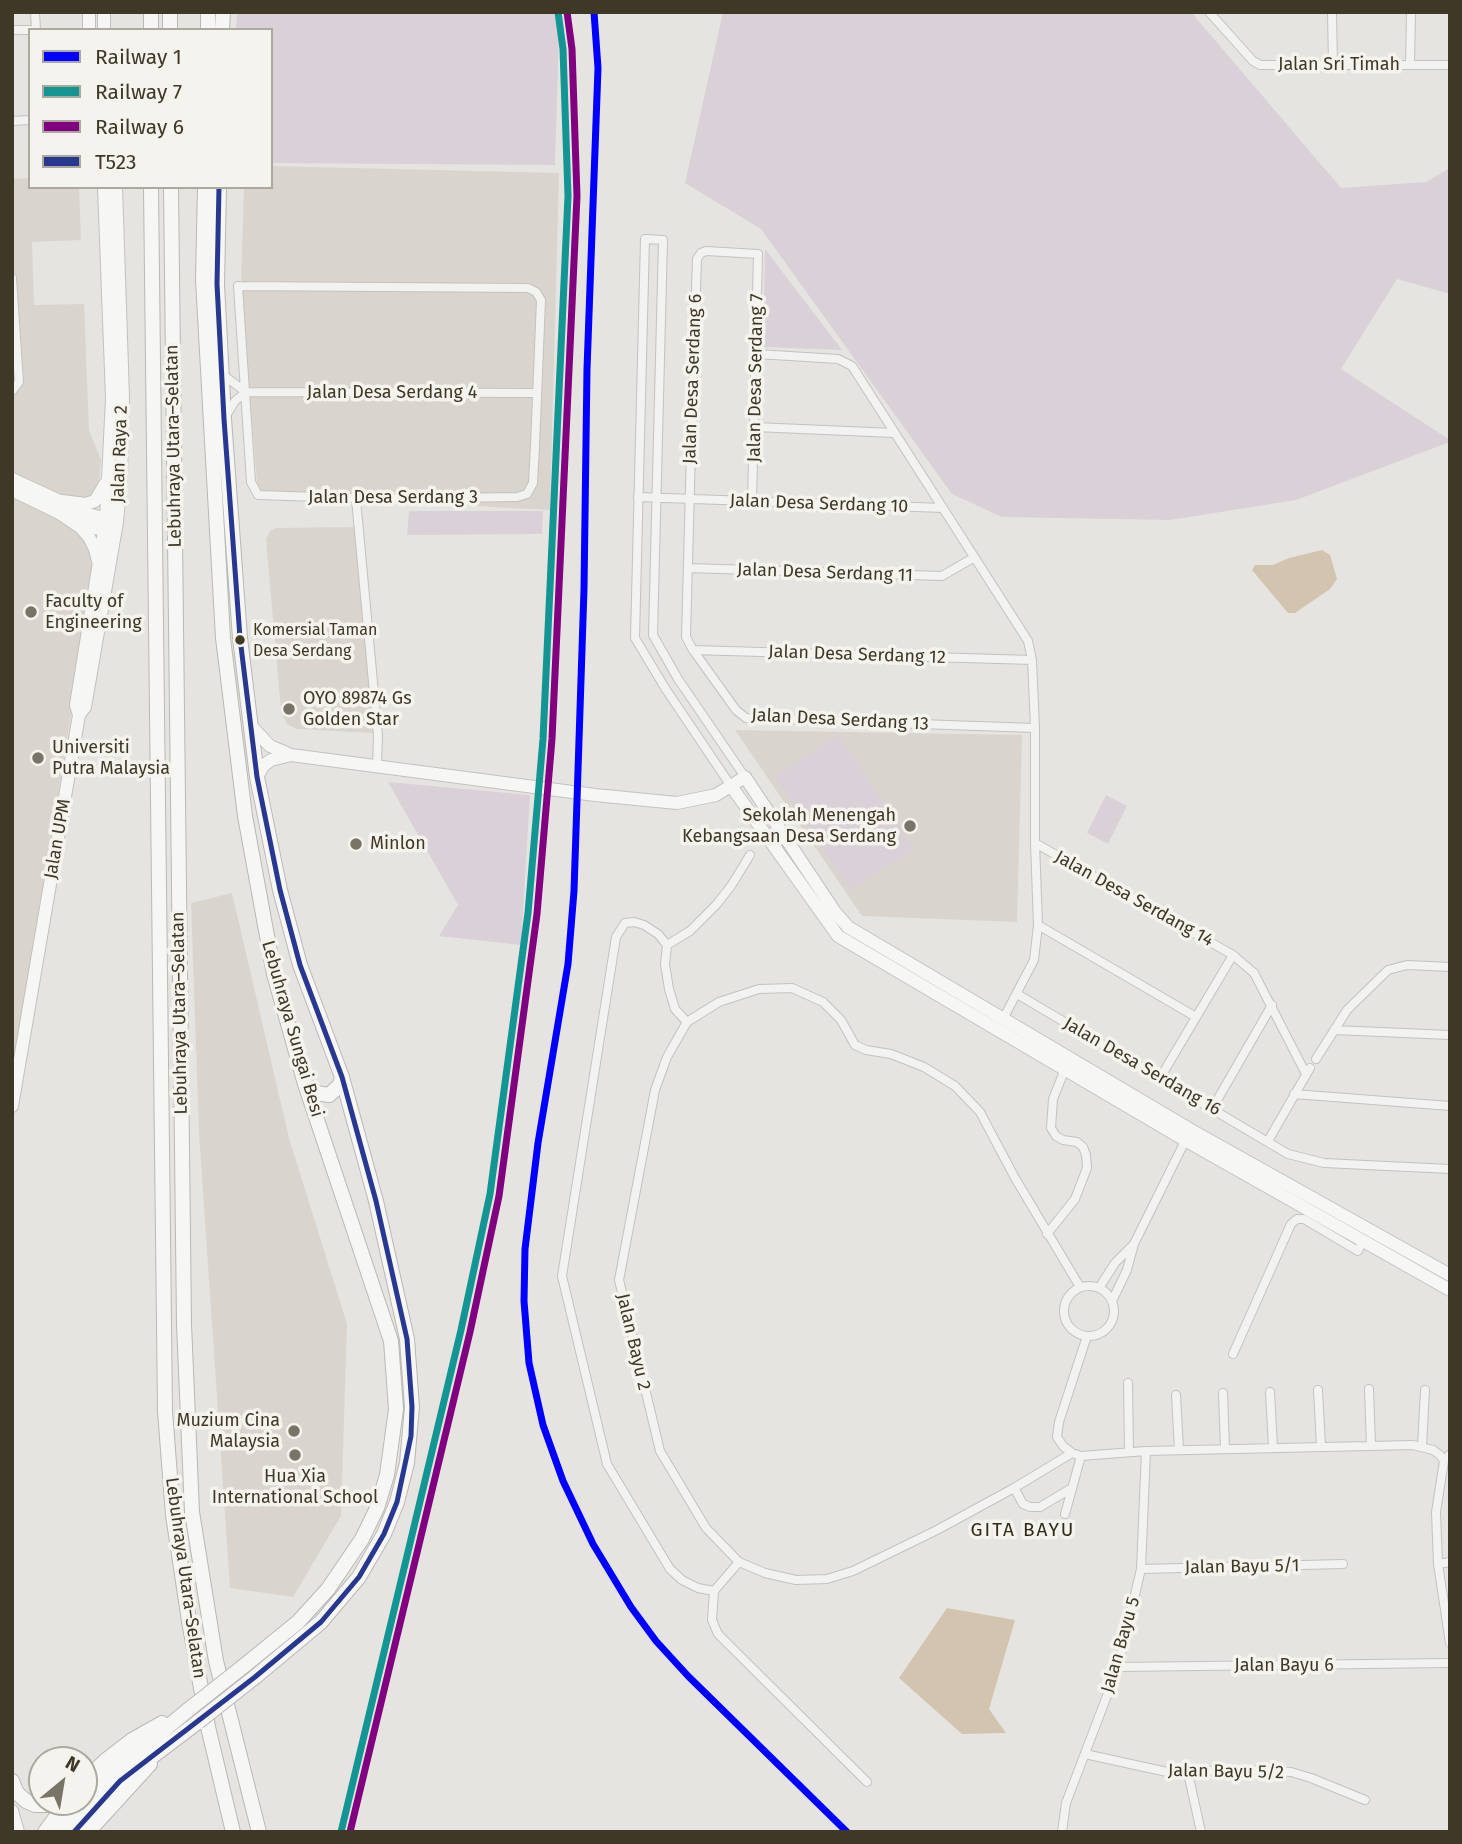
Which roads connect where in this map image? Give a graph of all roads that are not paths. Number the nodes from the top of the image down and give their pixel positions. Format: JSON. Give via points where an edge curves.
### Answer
{"nodes":[{"id":1,"x":1209,"y":12,"type":"edge"},
{"id":2,"x":1332,"y":12,"type":"edge"},
{"id":3,"x":1410,"y":12,"type":"edge"},
{"id":4,"x":1333,"y":65,"type":"junction"},
{"id":5,"x":1410,"y":65,"type":"junction"},
{"id":6,"x":1450,"y":65,"type":"edge"},
{"id":7,"x":104,"y":189,"type":"edge"},
{"id":8,"x":116,"y":189,"type":"edge"},
{"id":9,"x":151,"y":189,"type":"edge"},
{"id":10,"x":171,"y":189,"type":"edge"},
{"id":11,"x":205,"y":189,"type":"edge"},
{"id":12,"x":219,"y":189,"type":"edge"},
{"id":13,"x":697,"y":259,"type":"joint"},
{"id":14,"x":12,"y":278,"type":"edge"},
{"id":15,"x":757,"y":354,"type":"junction"},
{"id":16,"x":222,"y":375,"type":"junction"},
{"id":17,"x":12,"y":391,"type":"edge"},
{"id":18,"x":246,"y":393,"type":"junction"},
{"id":19,"x":537,"y":393,"type":"junction"},
{"id":20,"x":224,"y":419,"type":"junction"},
{"id":21,"x":755,"y":427,"type":"junction"},
{"id":22,"x":894,"y":433,"type":"junction"},
{"id":23,"x":110,"y":474,"type":"junction"},
{"id":24,"x":12,"y":479,"type":"edge"},
{"id":25,"x":12,"y":490,"type":"edge"},
{"id":26,"x":638,"y":497,"type":"junction"},
{"id":27,"x":657,"y":498,"type":"junction"},
{"id":28,"x":356,"y":499,"type":"junction"},
{"id":29,"x":692,"y":499,"type":"junction"},
{"id":30,"x":752,"y":501,"type":"junction"},
{"id":31,"x":58,"y":505,"type":"junction"},
{"id":32,"x":943,"y":509,"type":"junction"},
{"id":33,"x":110,"y":526,"type":"junction"},
{"id":34,"x":973,"y":558,"type":"junction"},
{"id":35,"x":99,"y":568,"type":"junction"},
{"id":36,"x":688,"y":568,"type":"junction"},
{"id":37,"x":686,"y":637,"type":"joint"},
{"id":38,"x":693,"y":650,"type":"junction"},
{"id":39,"x":1032,"y":660,"type":"junction"},
{"id":40,"x":79,"y":715,"type":"junction"},
{"id":41,"x":250,"y":725,"type":"junction"},
{"id":42,"x":1035,"y":728,"type":"junction"},
{"id":43,"x":291,"y":755,"type":"junction"},
{"id":44,"x":377,"y":766,"type":"junction"},
{"id":45,"x":257,"y":777,"type":"junction"},
{"id":46,"x":745,"y":777,"type":"junction"},
{"id":47,"x":732,"y":786,"type":"junction"},
{"id":48,"x":1035,"y":844,"type":"junction"},
{"id":49,"x":750,"y":855,"type":"dead end"},
{"id":50,"x":1038,"y":925,"type":"junction"},
{"id":51,"x":667,"y":945,"type":"junction"},
{"id":52,"x":1233,"y":955,"type":"junction"},
{"id":53,"x":1450,"y":967,"type":"edge"},
{"id":54,"x":1017,"y":994,"type":"junction"},
{"id":55,"x":1272,"y":1005,"type":"junction"},
{"id":56,"x":1196,"y":1017,"type":"junction"},
{"id":57,"x":687,"y":1022,"type":"junction"},
{"id":58,"x":1000,"y":1024,"type":"junction"},
{"id":59,"x":1334,"y":1030,"type":"junction"},
{"id":60,"x":1450,"y":1035,"type":"edge"},
{"id":61,"x":1316,"y":1059,"type":"dead end"},
{"id":62,"x":1065,"y":1069,"type":"junction"},
{"id":63,"x":342,"y":1077,"type":"junction"},
{"id":64,"x":1160,"y":1078,"type":"junction"},
{"id":65,"x":305,"y":1084,"type":"junction"},
{"id":66,"x":1294,"y":1094,"type":"junction"},
{"id":67,"x":12,"y":1106,"type":"edge"},
{"id":68,"x":1450,"y":1106,"type":"edge"},
{"id":69,"x":1212,"y":1108,"type":"junction"},
{"id":70,"x":1188,"y":1135,"type":"junction"},
{"id":71,"x":1268,"y":1141,"type":"junction"},
{"id":72,"x":1450,"y":1169,"type":"edge"},
{"id":73,"x":1048,"y":1234,"type":"junction"},
{"id":74,"x":1363,"y":1241,"type":"junction"},
{"id":75,"x":1134,"y":1244,"type":"junction"},
{"id":76,"x":1450,"y":1275,"type":"edge"},
{"id":77,"x":1080,"y":1287,"type":"junction"},
{"id":78,"x":1098,"y":1288,"type":"junction"},
{"id":79,"x":1450,"y":1290,"type":"edge"},
{"id":80,"x":1112,"y":1301,"type":"junction"},
{"id":81,"x":1087,"y":1336,"type":"junction"},
{"id":82,"x":1233,"y":1354,"type":"dead end"},
{"id":83,"x":1128,"y":1383,"type":"dead end"},
{"id":84,"x":1369,"y":1389,"type":"dead end"},
{"id":85,"x":1318,"y":1390,"type":"dead end"},
{"id":86,"x":1425,"y":1390,"type":"dead end"},
{"id":87,"x":1270,"y":1392,"type":"dead end"},
{"id":88,"x":1223,"y":1394,"type":"dead end"},
{"id":89,"x":1177,"y":1395,"type":"dead end"},
{"id":90,"x":1371,"y":1445,"type":"junction"},
{"id":91,"x":1321,"y":1446,"type":"junction"},
{"id":92,"x":1422,"y":1446,"type":"junction"},
{"id":93,"x":1273,"y":1447,"type":"junction"},
{"id":94,"x":1225,"y":1449,"type":"junction"},
{"id":95,"x":1179,"y":1450,"type":"junction"},
{"id":96,"x":1146,"y":1451,"type":"junction"},
{"id":97,"x":1129,"y":1452,"type":"junction"},
{"id":98,"x":1072,"y":1453,"type":"junction"},
{"id":99,"x":1081,"y":1456,"type":"junction"},
{"id":100,"x":1447,"y":1458,"type":"edge"},
{"id":101,"x":1014,"y":1488,"type":"junction"},
{"id":102,"x":1072,"y":1488,"type":"junction"},
{"id":103,"x":1065,"y":1514,"type":"dead end"},
{"id":104,"x":739,"y":1562,"type":"junction"},
{"id":105,"x":1450,"y":1562,"type":"edge"},
{"id":106,"x":1343,"y":1564,"type":"dead end"},
{"id":107,"x":1438,"y":1564,"type":"junction"},
{"id":108,"x":1141,"y":1569,"type":"junction"},
{"id":109,"x":714,"y":1591,"type":"junction"},
{"id":110,"x":1450,"y":1643,"type":"edge"},
{"id":111,"x":1450,"y":1664,"type":"edge"},
{"id":112,"x":1118,"y":1667,"type":"junction"},
{"id":113,"x":186,"y":1712,"type":"junction"},
{"id":114,"x":154,"y":1753,"type":"junction"},
{"id":115,"x":1085,"y":1754,"type":"junction"},
{"id":116,"x":135,"y":1760,"type":"junction"},
{"id":117,"x":98,"y":1768,"type":"edge"},
{"id":118,"x":1188,"y":1773,"type":"junction"},
{"id":119,"x":12,"y":1781,"type":"edge"},
{"id":120,"x":867,"y":1782,"type":"dead end"},
{"id":121,"x":98,"y":1789,"type":"edge"},
{"id":122,"x":1365,"y":1800,"type":"dead end"},
{"id":123,"x":28,"y":1802,"type":"edge"},
{"id":124,"x":12,"y":1811,"type":"edge"},
{"id":125,"x":57,"y":1816,"type":"edge"},
{"id":126,"x":71,"y":1816,"type":"edge"},
{"id":127,"x":18,"y":1832,"type":"edge"},
{"id":128,"x":45,"y":1832,"type":"edge"},
{"id":129,"x":59,"y":1832,"type":"edge"},
{"id":130,"x":74,"y":1832,"type":"edge"},
{"id":131,"x":88,"y":1832,"type":"edge"},
{"id":132,"x":233,"y":1832,"type":"edge"},
{"id":133,"x":259,"y":1832,"type":"edge"},
{"id":134,"x":1062,"y":1832,"type":"edge"},
{"id":135,"x":1201,"y":1832,"type":"edge"}],
"edges":[{"from":1,"to":4,"type":"street","name":"Jalan Sri Timah","via":[[1260,65]]},
{"from":2,"to":4,"type":"street"},
{"from":3,"to":5,"type":"street"},
{"from":4,"to":5,"type":"street","name":"Jalan Sri Timah"},
{"from":5,"to":6,"type":"street","name":"Jalan Sri Timah"},
{"from":7,"to":23,"type":"street","name":"Jalan Raya 2","via":[[112,398]]},
{"from":8,"to":33,"type":"street","name":"Jalan Raya 2","via":[[121,466]]},
{"from":9,"to":132,"type":"highway","name":"Lebuhraya Utara–Selatan","via":[[165,1411],[173,1515],[189,1622]]},
{"from":10,"to":133,"type":"highway","name":"Lebuhraya Utara–Selatan","via":[[184,1324],[191,1500],[216,1661]]},
{"from":11,"to":65,"type":"highway","name":"Lebuhraya Sungai Besi","via":[[203,280],[223,638],[258,894],[274,974]]},
{"from":12,"to":16,"type":"highway","name":"Lebuhraya Sungai Besi","via":[[217,284]]},
{"from":13,"to":15,"type":"street","name":"Jalan Desa Serdang 7","via":[[706,251],[758,254]]},
{"from":13,"to":29,"type":"street","name":"Jalan Desa Serdang 6"},
{"from":14,"to":17,"type":"street","via":[[19,382]]},
{"from":15,"to":21,"type":"street","name":"Jalan Desa Serdang 7"},
{"from":15,"to":22,"type":"street","via":[[846,361]]},
{"from":16,"to":18,"type":"street"},
{"from":16,"to":20,"type":"highway","name":"Lebuhraya Sungai Besi"},
{"from":18,"to":19,"type":"street","name":"Jalan Desa Serdang 4"},
{"from":18,"to":19,"type":"street","via":[[238,286],[528,288],[541,300]]},
{"from":18,"to":20,"type":"street"},
{"from":18,"to":28,"type":"street","name":"Jalan Desa Serdang 3","via":[[251,482],[258,495]]},
{"from":19,"to":28,"type":"street","name":"Jalan Desa Serdang 3","via":[[533,483],[527,494]]},
{"from":20,"to":41,"type":"highway","name":"Lebuhraya Sungai Besi"},
{"from":21,"to":22,"type":"street"},
{"from":21,"to":30,"type":"street","name":"Jalan Desa Serdang 7"},
{"from":22,"to":32,"type":"street"},
{"from":23,"to":31,"type":"street","via":[[95,501]]},
{"from":23,"to":33,"type":"street","name":"Jalan Raya 2"},
{"from":24,"to":31,"type":"street"},
{"from":25,"to":31,"type":"street"},
{"from":26,"to":27,"type":"street","name":"Jalan Desa Serdang 10"},
{"from":26,"to":27,"type":"street","via":[[645,239],[663,240]]},
{"from":26,"to":47,"type":"street","via":[[635,638]]},
{"from":27,"to":29,"type":"street","name":"Jalan Desa Serdang 10"},
{"from":27,"to":46,"type":"street","via":[[653,635]]},
{"from":28,"to":44,"type":"street"},
{"from":29,"to":30,"type":"street","name":"Jalan Desa Serdang 10"},
{"from":29,"to":36,"type":"street","name":"Jalan Desa Serdang 6"},
{"from":30,"to":32,"type":"street","name":"Jalan Desa Serdang 10"},
{"from":31,"to":33,"type":"street","via":[[84,525]]},
{"from":31,"to":35,"type":"street","via":[[89,537]]},
{"from":32,"to":34,"type":"street"},
{"from":33,"to":35,"type":"street","name":"Jalan UPM"},
{"from":33,"to":40,"type":"street","name":"Jalan Raya 2","via":[[85,707]]},
{"from":34,"to":36,"type":"street","name":"Jalan Desa Serdang 11","via":[[942,576]]},
{"from":34,"to":39,"type":"street","via":[[1028,641]]},
{"from":35,"to":40,"type":"street","name":"Jalan UPM","via":[[76,705]]},
{"from":36,"to":37,"type":"street","name":"Jalan Desa Serdang 6"},
{"from":37,"to":38,"type":"street","name":"Jalan Desa Serdang 13"},
{"from":38,"to":39,"type":"street","name":"Jalan Desa Serdang 12"},
{"from":38,"to":42,"type":"street","name":"Jalan Desa Serdang 13","via":[[746,718]]},
{"from":39,"to":42,"type":"street"},
{"from":40,"to":67,"type":"street","name":"Jalan UPM"},
{"from":41,"to":43,"type":"street","via":[[270,746]]},
{"from":41,"to":45,"type":"highway","name":"Lebuhraya Sungai Besi"},
{"from":42,"to":48,"type":"street"},
{"from":43,"to":44,"type":"street"},
{"from":43,"to":45,"type":"street","via":[[271,760]]},
{"from":44,"to":47,"type":"street","via":[[677,803],[716,795]]},
{"from":45,"to":63,"type":"highway","name":"Lebuhraya Sungai Besi","via":[[299,965]]},
{"from":46,"to":47,"type":"street"},
{"from":46,"to":58,"type":"street","via":[[848,927]]},
{"from":47,"to":58,"type":"street","via":[[838,936]]},
{"from":48,"to":50,"type":"street"},
{"from":48,"to":52,"type":"street","name":"Jalan Desa Serdang 14"},
{"from":49,"to":51,"type":"street","via":[[716,905],[690,931]]},
{"from":50,"to":54,"type":"street","via":[[1034,960]]},
{"from":50,"to":56,"type":"street"},
{"from":51,"to":57,"type":"street","via":[[669,989],[675,1009]]},
{"from":51,"to":109,"type":"street","via":[[658,934],[634,922],[625,923],[616,937],[562,1276],[607,1464],[670,1570],[690,1584]]},
{"from":52,"to":55,"type":"street","name":"Jalan Desa Serdang 14","via":[[1254,973]]},
{"from":52,"to":56,"type":"street"},
{"from":53,"to":59,"type":"street","via":[[1407,965],[1388,970],[1347,1010]]},
{"from":54,"to":58,"type":"street"},
{"from":54,"to":64,"type":"street","name":"Jalan Desa Serdang 16"},
{"from":55,"to":66,"type":"street","name":"Jalan Desa Serdang 14","via":[[1308,1071]]},
{"from":55,"to":69,"type":"street"},
{"from":56,"to":64,"type":"street"},
{"from":57,"to":73,"type":"street","via":[[719,1002],[759,989],[792,988],[823,1002],[841,1020],[855,1045],[924,1067],[955,1086],[980,1112]]},
{"from":57,"to":104,"type":"street","name":"Jalan Bayu 2","via":[[655,1090],[619,1280],[660,1451],[706,1528]]},
{"from":58,"to":62,"type":"street"},
{"from":58,"to":70,"type":"street"},
{"from":59,"to":60,"type":"street"},
{"from":59,"to":61,"type":"street"},
{"from":62,"to":70,"type":"street"},
{"from":62,"to":73,"type":"street","via":[[1053,1099],[1051,1128],[1056,1136],[1083,1147],[1087,1168],[1075,1199]]},
{"from":63,"to":65,"type":"highway","via":[[329,1095],[316,1093]]},
{"from":63,"to":114,"type":"highway","name":"Lebuhraya Sungai Besi","bridge":true,"via":[[407,1339],[412,1407],[407,1463],[397,1502],[359,1577],[321,1622],[198,1723]]},
{"from":64,"to":69,"type":"street","name":"Jalan Desa Serdang 16"},
{"from":65,"to":113,"type":"highway","name":"Lebuhraya Sungai Besi","bridge":true,"via":[[391,1341],[396,1409],[393,1444],[377,1508],[328,1589],[298,1622]]},
{"from":66,"to":68,"type":"street"},
{"from":66,"to":71,"type":"street"},
{"from":69,"to":71,"type":"street","name":"Jalan Desa Serdang 16"},
{"from":70,"to":74,"type":"street"},
{"from":70,"to":75,"type":"street"},
{"from":70,"to":76,"type":"street"},
{"from":71,"to":72,"type":"street","name":"Jalan Desa Serdang 16","via":[[1288,1154],[1324,1163]]},
{"from":73,"to":77,"type":"street"},
{"from":74,"to":79,"type":"street"},
{"from":74,"to":82,"type":"street","via":[[1358,1251],[1304,1219],[1291,1224]]},
{"from":75,"to":78,"type":"street"},
{"from":75,"to":80,"type":"street","via":[[1128,1270]]},
{"from":77,"to":78,"type":"street"},
{"from":77,"to":81,"type":"street","via":[[1068,1298],[1064,1314],[1075,1331]]},
{"from":78,"to":80,"type":"street"},
{"from":80,"to":81,"type":"street","via":[[1114,1315],[1107,1328]]},
{"from":81,"to":98,"type":"street","via":[[1057,1437]]},
{"from":83,"to":97,"type":"street"},
{"from":84,"to":90,"type":"street"},
{"from":85,"to":91,"type":"street"},
{"from":86,"to":92,"type":"street"},
{"from":87,"to":93,"type":"street"},
{"from":88,"to":94,"type":"street"},
{"from":89,"to":95,"type":"street"},
{"from":90,"to":91,"type":"street"},
{"from":90,"to":92,"type":"street"},
{"from":91,"to":93,"type":"street"},
{"from":92,"to":100,"type":"street"},
{"from":93,"to":94,"type":"street"},
{"from":94,"to":95,"type":"street"},
{"from":95,"to":96,"type":"street"},
{"from":96,"to":97,"type":"street"},
{"from":96,"to":108,"type":"street","name":"Jalan Bayu 5"},
{"from":97,"to":99,"type":"street"},
{"from":98,"to":99,"type":"street"},
{"from":98,"to":101,"type":"street"},
{"from":99,"to":102,"type":"street"},
{"from":100,"to":107,"type":"street","via":[[1436,1512]]},
{"from":101,"to":102,"type":"street","via":[[1030,1507],[1040,1507]]},
{"from":101,"to":104,"type":"street","via":[[853,1572],[827,1579],[796,1580]]},
{"from":102,"to":103,"type":"street"},
{"from":104,"to":109,"type":"street"},
{"from":105,"to":107,"type":"street"},
{"from":106,"to":108,"type":"street","name":"Jalan Bayu 5/1"},
{"from":107,"to":110,"type":"street"},
{"from":108,"to":112,"type":"street","name":"Jalan Bayu 5"},
{"from":109,"to":120,"type":"street","via":[[712,1620],[718,1634]]},
{"from":111,"to":112,"type":"street","name":"Jalan Bayu 6"},
{"from":112,"to":115,"type":"street","name":"Jalan Bayu 5"},
{"from":113,"to":116,"type":"highway","name":"Lebuhraya Sungai Besi"},
{"from":113,"to":117,"type":"highway","via":[[132,1740]]},
{"from":114,"to":116,"type":"highway","name":"Lebuhraya Sungai Besi"},
{"from":114,"to":131,"type":"highway","via":[[148,1768]]},
{"from":115,"to":118,"type":"street","name":"Jalan Bayu 5/2"},
{"from":115,"to":134,"type":"street","name":"Jalan Bayu 5","via":[[1066,1803]]},
{"from":116,"to":121,"type":"highway"},
{"from":116,"to":130,"type":"highway"},
{"from":118,"to":122,"type":"street","name":"Jalan Bayu 5/2","via":[[1291,1772]]},
{"from":118,"to":135,"type":"street"},
{"from":119,"to":123,"type":"highway"},
{"from":124,"to":127,"type":"street"},
{"from":125,"to":128,"type":"highway"},
{"from":126,"to":129,"type":"highway"}]}
